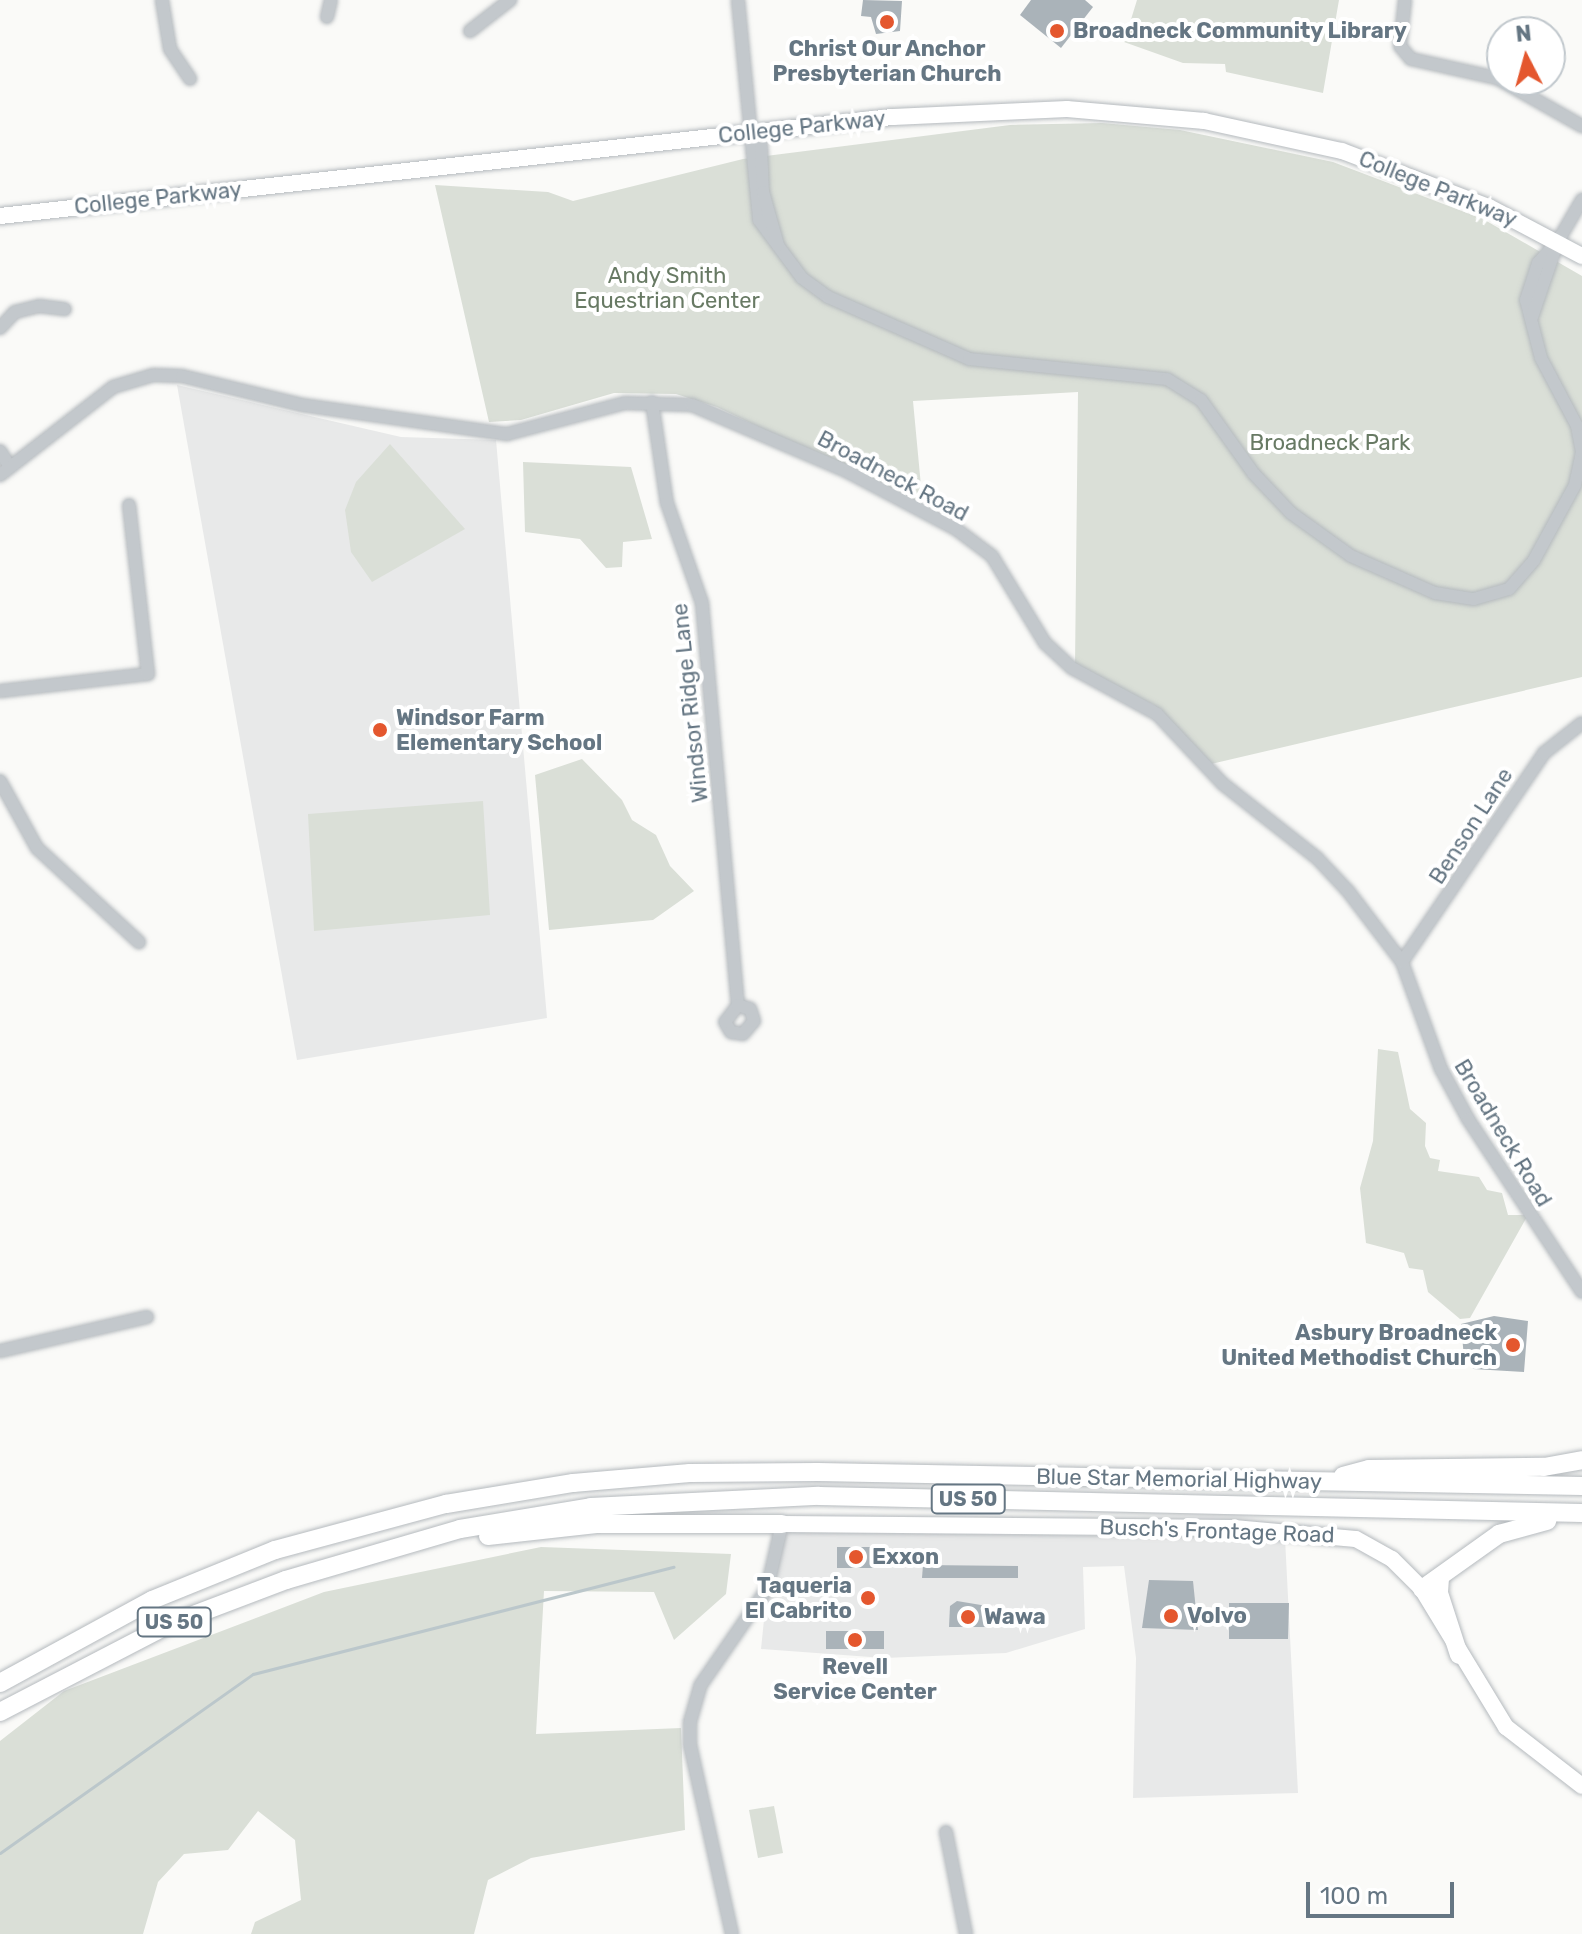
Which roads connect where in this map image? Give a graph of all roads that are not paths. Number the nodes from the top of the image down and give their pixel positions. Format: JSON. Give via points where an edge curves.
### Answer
{"nodes":[{"id":1,"x":162,"y":0,"type":"edge"},
{"id":2,"x":331,"y":0,"type":"edge"},
{"id":3,"x":510,"y":0,"type":"edge"},
{"id":4,"x":738,"y":0,"type":"edge"},
{"id":5,"x":1405,"y":0,"type":"edge"},
{"id":6,"x":327,"y":17,"type":"dead end"},
{"id":7,"x":470,"y":31,"type":"dead end"},
{"id":8,"x":190,"y":79,"type":"dead end"},
{"id":9,"x":1582,"y":126,"type":"edge"},
{"id":10,"x":753,"y":132,"type":"junction"},
{"id":11,"x":1582,"y":200,"type":"edge"},
{"id":12,"x":0,"y":216,"type":"edge"},
{"id":13,"x":1558,"y":241,"type":"junction"},
{"id":14,"x":1582,"y":256,"type":"edge"},
{"id":15,"x":65,"y":309,"type":"dead end"},
{"id":16,"x":0,"y":328,"type":"edge"},
{"id":17,"x":652,"y":402,"type":"junction"},
{"id":18,"x":0,"y":451,"type":"edge"},
{"id":19,"x":5,"y":471,"type":"edge"},
{"id":20,"x":129,"y":505,"type":"dead end"},
{"id":21,"x":0,"y":691,"type":"edge"},
{"id":22,"x":1582,"y":723,"type":"edge"},
{"id":23,"x":0,"y":781,"type":"edge"},
{"id":24,"x":139,"y":942,"type":"dead end"},
{"id":25,"x":1402,"y":962,"type":"junction"},
{"id":26,"x":738,"y":1005,"type":"dead end"},
{"id":27,"x":1582,"y":1292,"type":"edge"},
{"id":28,"x":147,"y":1317,"type":"dead end"},
{"id":29,"x":0,"y":1351,"type":"edge"},
{"id":30,"x":1582,"y":1460,"type":"edge"},
{"id":31,"x":1321,"y":1482,"type":"junction"},
{"id":32,"x":1582,"y":1486,"type":"edge"},
{"id":33,"x":1582,"y":1515,"type":"edge"},
{"id":34,"x":782,"y":1524,"type":"junction"},
{"id":35,"x":359,"y":1557,"type":"junction"},
{"id":36,"x":1440,"y":1578,"type":"junction"},
{"id":37,"x":1422,"y":1589,"type":"junction"},
{"id":38,"x":1459,"y":1655,"type":"junction"},
{"id":39,"x":0,"y":1683,"type":"edge"},
{"id":40,"x":0,"y":1712,"type":"edge"},
{"id":41,"x":1582,"y":1786,"type":"edge"},
{"id":42,"x":946,"y":1832,"type":"dead end"},
{"id":43,"x":732,"y":1934,"type":"edge"},
{"id":44,"x":966,"y":1934,"type":"edge"}],
"edges":[{"from":1,"to":8,"type":"street","via":[[170,49]]},
{"from":2,"to":6,"type":"street"},
{"from":3,"to":7,"type":"street"},
{"from":4,"to":10,"type":"street"},
{"from":5,"to":9,"type":"street","via":[[1400,46],[1411,59],[1497,78]]},
{"from":10,"to":12,"type":"main road","name":"College Parkway"},
{"from":10,"to":13,"type":"main road","name":"College Parkway","via":[[1026,109],[1174,116],[1297,139],[1394,168]]},
{"from":10,"to":13,"type":"street","via":[[780,252],[828,297],[957,355],[1167,379],[1201,400],[1254,474],[1318,533],[1351,556],[1420,588],[1474,599],[1501,593],[1526,572],[1579,471],[1577,426],[1541,358],[1530,322],[1530,282],[1545,250]]},
{"from":11,"to":13,"type":"street"},
{"from":13,"to":14,"type":"main road","name":"College Parkway"},
{"from":15,"to":16,"type":"street","via":[[39,306],[15,312]]},
{"from":17,"to":19,"type":"street","name":"Broadneck Road","via":[[573,414],[507,434],[302,405],[182,376],[153,375],[113,387]]},
{"from":17,"to":25,"type":"street","name":"Broadneck Road","via":[[692,405],[779,440],[956,529],[992,556],[1040,638],[1072,668],[1157,714],[1223,784],[1317,858]]},
{"from":17,"to":26,"type":"street","name":"Windsor Ridge Lane","via":[[667,503],[702,603]]},
{"from":18,"to":19,"type":"street"},
{"from":20,"to":21,"type":"street","via":[[148,674]]},
{"from":22,"to":25,"type":"street","name":"Benson Lane","via":[[1544,753]]},
{"from":23,"to":24,"type":"street","via":[[37,848]]},
{"from":25,"to":27,"type":"street","name":"Broadneck Road","via":[[1447,1081]]},
{"from":28,"to":29,"type":"street"},
{"from":30,"to":31,"type":"highway","via":[[1544,1467],[1369,1469]]},
{"from":31,"to":32,"type":"highway","name":"Blue Star Memorial Highway","number":"US 50"},
{"from":31,"to":39,"type":"highway","name":"Blue Star Memorial Highway","number":"US 50","via":[[804,1472],[690,1473],[573,1483],[446,1504],[275,1550],[152,1600]]},
{"from":33,"to":35,"type":"highway","name":"Blue Star Memorial Highway","number":"US 50","via":[[741,1496],[520,1518]]},
{"from":33,"to":36,"type":"highway","via":[[1511,1529]]},
{"from":34,"to":35,"type":"highway","via":[[547,1527],[384,1558]]},
{"from":34,"to":37,"type":"main road","name":"Busch's Frontage Road","via":[[1319,1531],[1379,1550]]},
{"from":34,"to":43,"type":"street","via":[[767,1589],[700,1686],[690,1722]]},
{"from":35,"to":40,"type":"highway","name":"Blue Star Memorial Highway","number":"US 50","via":[[170,1624]]},
{"from":36,"to":37,"type":"highway"},
{"from":36,"to":38,"type":"highway"},
{"from":37,"to":38,"type":"main road","name":"Busch's Frontage Road"},
{"from":38,"to":41,"type":"main road","name":"Busch's Frontage Road","via":[[1506,1727]]},
{"from":42,"to":44,"type":"street"}]}
